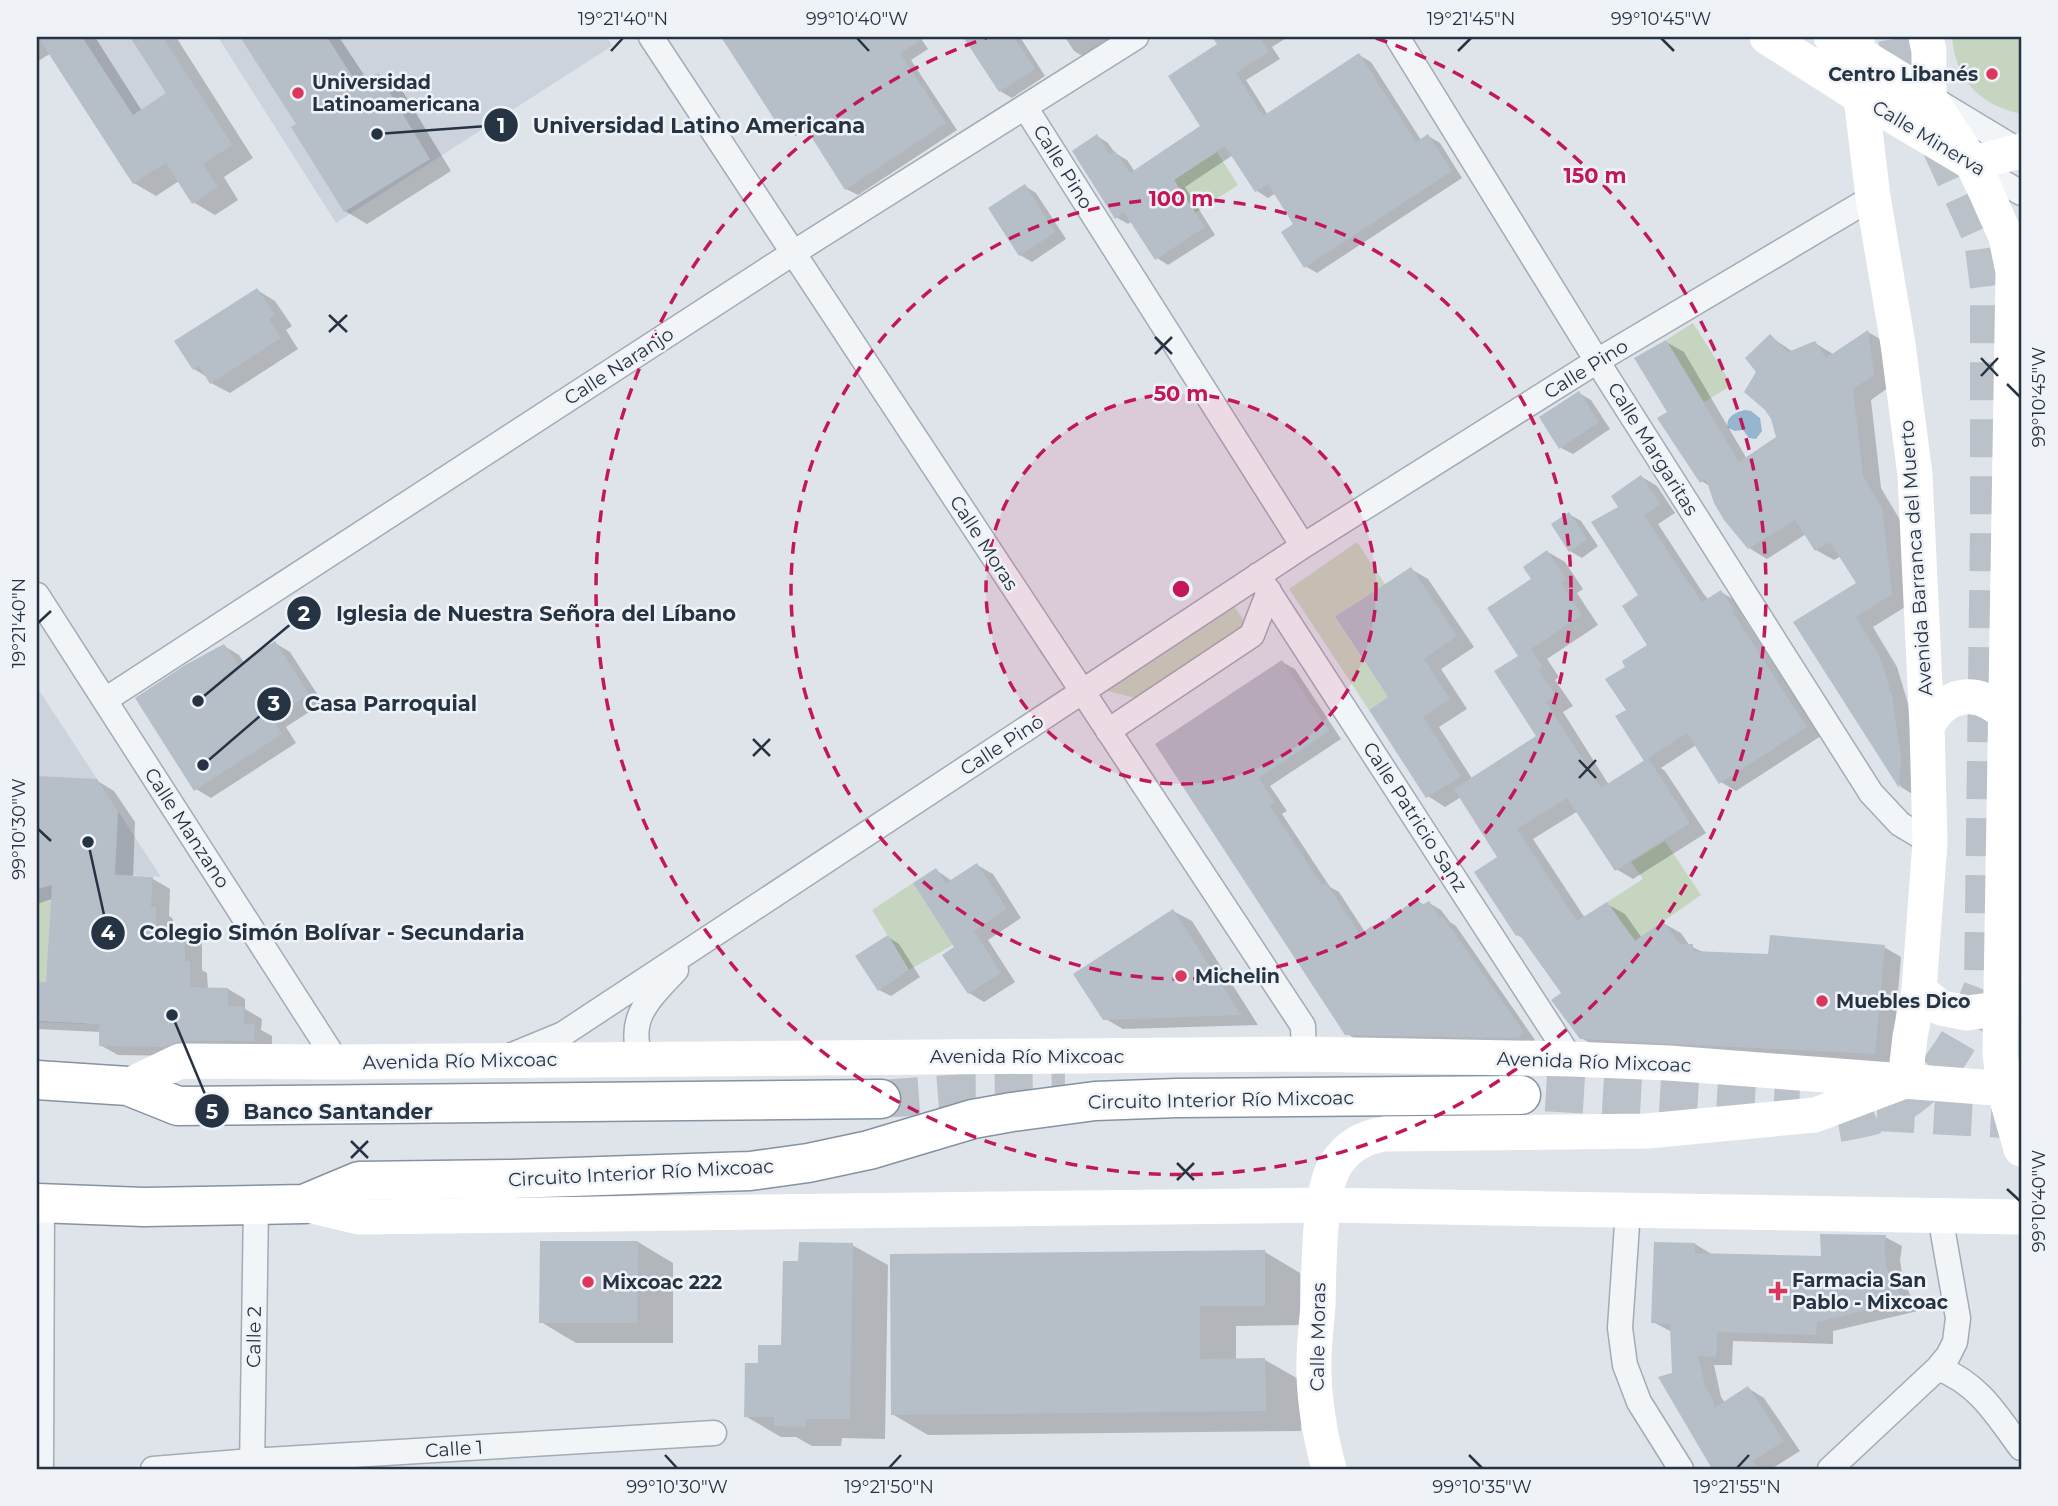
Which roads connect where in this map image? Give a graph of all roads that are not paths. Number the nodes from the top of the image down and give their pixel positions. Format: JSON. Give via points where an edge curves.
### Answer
{"nodes":[{"id":1,"x":651,"y":37,"type":"edge"},
{"id":2,"x":1136,"y":37,"type":"edge"},
{"id":3,"x":1397,"y":37,"type":"edge"},
{"id":4,"x":1767,"y":37,"type":"edge"},
{"id":5,"x":1926,"y":37,"type":"edge"},
{"id":6,"x":1848,"y":43,"type":"edge"},
{"id":7,"x":1861,"y":97,"type":"junction"},
{"id":8,"x":1929,"y":97,"type":"junction"},
{"id":9,"x":1026,"y":107,"type":"junction"},
{"id":10,"x":2021,"y":152,"type":"edge"},
{"id":11,"x":1972,"y":163,"type":"junction"},
{"id":12,"x":2021,"y":193,"type":"edge"},
{"id":13,"x":1872,"y":197,"type":"junction"},
{"id":14,"x":793,"y":253,"type":"junction"},
{"id":15,"x":2016,"y":295,"type":"edge"},
{"id":16,"x":1598,"y":361,"type":"junction"},
{"id":17,"x":1303,"y":546,"type":"junction"},
{"id":18,"x":2014,"y":576,"type":"edge"},
{"id":19,"x":1264,"y":583,"type":"junction"},
{"id":20,"x":37,"y":595,"type":"edge"},
{"id":21,"x":1082,"y":692,"type":"junction"},
{"id":22,"x":105,"y":700,"type":"junction"},
{"id":23,"x":2006,"y":714,"type":"junction"},
{"id":24,"x":1927,"y":727,"type":"junction"},
{"id":25,"x":1108,"y":731,"type":"junction"},
{"id":26,"x":2012,"y":831,"type":"edge"},
{"id":27,"x":1930,"y":842,"type":"junction"},
{"id":28,"x":700,"y":944,"type":"junction"},
{"id":29,"x":1919,"y":990,"type":"junction"},
{"id":30,"x":2001,"y":1001,"type":"junction"},
{"id":31,"x":1304,"y":1054,"type":"junction"},
{"id":32,"x":642,"y":1059,"type":"junction"},
{"id":33,"x":1571,"y":1059,"type":"junction"},
{"id":34,"x":497,"y":1060,"type":"junction"},
{"id":35,"x":337,"y":1062,"type":"junction"},
{"id":36,"x":37,"y":1080,"type":"edge"},
{"id":37,"x":1905,"y":1081,"type":"junction"},
{"id":38,"x":128,"y":1086,"type":"junction"},
{"id":39,"x":2013,"y":1090,"type":"edge"},
{"id":40,"x":1521,"y":1095,"type":"tunnel mouth"},
{"id":41,"x":881,"y":1099,"type":"tunnel mouth"},
{"id":42,"x":2021,"y":1149,"type":"edge"},
{"id":43,"x":39,"y":1204,"type":"edge"},
{"id":44,"x":304,"y":1204,"type":"junction"},
{"id":45,"x":256,"y":1205,"type":"junction"},
{"id":46,"x":1325,"y":1205,"type":"junction"},
{"id":47,"x":1628,"y":1210,"type":"junction"},
{"id":48,"x":1940,"y":1216,"type":"junction"},
{"id":49,"x":2021,"y":1217,"type":"edge"},
{"id":50,"x":1938,"y":1368,"type":"junction"},
{"id":51,"x":714,"y":1433,"type":"dead end"},
{"id":52,"x":2021,"y":1448,"type":"edge"},
{"id":53,"x":252,"y":1465,"type":"edge"},
{"id":54,"x":41,"y":1469,"type":"edge"},
{"id":55,"x":153,"y":1469,"type":"edge"},
{"id":56,"x":1329,"y":1469,"type":"edge"},
{"id":57,"x":1681,"y":1469,"type":"edge"},
{"id":58,"x":1830,"y":1469,"type":"edge"}],
"edges":[{"from":1,"to":14,"type":"street","name":"Calle Moras"},
{"from":2,"to":9,"type":"street","name":"Calle Naranjo"},
{"from":3,"to":16,"type":"street","name":"Calle Margaritas"},
{"from":4,"to":7,"type":"main road","name":"Calle Minerva"},
{"from":5,"to":8,"type":"main road"},
{"from":6,"to":7,"type":"main road","name":"Avenida Barranca del Muerto"},
{"from":6,"to":8,"type":"main road","name":"Calle Minerva"},
{"from":7,"to":11,"type":"main road","name":"Calle Minerva"},
{"from":7,"to":13,"type":"main road","name":"Avenida Barranca del Muerto"},
{"from":8,"to":10,"type":"street","name":"Calle Minerva"},
{"from":8,"to":11,"type":"main road"},
{"from":9,"to":14,"type":"street","name":"Calle Naranjo"},
{"from":9,"to":17,"type":"street","name":"Calle Pino"},
{"from":10,"to":11,"type":"main road"},
{"from":11,"to":12,"type":"street","name":"Calle Minerva"},
{"from":11,"to":15,"type":"main road","via":[[2006,237]]},
{"from":13,"to":16,"type":"street","name":"Calle Pino"},
{"from":13,"to":24,"type":"main road","name":"Avenida Barranca del Muerto","via":[[1915,475]]},
{"from":14,"to":21,"type":"street","name":"Calle Moras"},
{"from":14,"to":22,"type":"street","name":"Calle Naranjo"},
{"from":15,"to":18,"type":"main road"},
{"from":16,"to":17,"type":"street","name":"Calle Pino"},
{"from":16,"to":27,"type":"street","name":"Calle Margaritas","via":[[1871,793],[1900,824]]},
{"from":17,"to":19,"type":"street","name":"Calle Pino"},
{"from":18,"to":23,"type":"main road"},
{"from":19,"to":21,"type":"street","name":"Calle Pino"},
{"from":19,"to":25,"type":"street","via":[[1252,635]]},
{"from":19,"to":33,"type":"street","name":"Calle Patricio Sanz"},
{"from":20,"to":22,"type":"street","name":"Calle Manzano"},
{"from":21,"to":25,"type":"street","name":"Calle Moras"},
{"from":21,"to":28,"type":"street","name":"Calle Pino"},
{"from":22,"to":35,"type":"street","name":"Calle Manzano"},
{"from":23,"to":24,"type":"main road","via":[[1986,699],[1962,697],[1940,707]]},
{"from":23,"to":26,"type":"main road"},
{"from":24,"to":27,"type":"main road","name":"Avenida Barranca del Muerto"},
{"from":25,"to":31,"type":"street","name":"Calle Moras","via":[[1303,1026]]},
{"from":26,"to":30,"type":"main road"},
{"from":27,"to":29,"type":"main road","name":"Avenida Barranca del Muerto"},
{"from":28,"to":32,"type":"street","name":"Calle Pino","via":[[640,1011],[636,1044]]},
{"from":28,"to":34,"type":"street","name":"Calle Pino","via":[[563,1034]]},
{"from":29,"to":30,"type":"main road","via":[[1941,1008],[1967,1013],[1990,1010]]},
{"from":29,"to":37,"type":"main road","name":"Avenida Barranca del Muerto"},
{"from":30,"to":39,"type":"main road","via":[[2000,1053]]},
{"from":31,"to":32,"type":"main road","name":"Avenida Río Mixcoac"},
{"from":31,"to":33,"type":"main road","name":"Avenida Río Mixcoac"},
{"from":32,"to":34,"type":"main road","name":"Avenida Río Mixcoac"},
{"from":33,"to":37,"type":"main road","name":"Avenida Río Mixcoac"},
{"from":34,"to":35,"type":"main road","name":"Avenida Río Mixcoac"},
{"from":35,"to":38,"type":"main road","name":"Avenida Río Mixcoac","via":[[180,1062]]},
{"from":36,"to":38,"type":"highway","name":"Avenida Río Mixcoac"},
{"from":37,"to":39,"type":"main road","name":"Avenida Río Mixcoac"},
{"from":37,"to":46,"type":"main road","name":"Calle Moras","via":[[1815,1115],[1647,1131],[1378,1135],[1355,1144],[1336,1162]]},
{"from":38,"to":41,"type":"highway","via":[[178,1106]]},
{"from":39,"to":42,"type":"main road"},
{"from":40,"to":44,"type":"highway","name":"Circuito Interior Río Mixcoac","via":[[1095,1101],[974,1119],[869,1150],[750,1171],[359,1181]]},
{"from":43,"to":45,"type":"highway"},
{"from":43,"to":54,"type":"street"},
{"from":44,"to":45,"type":"highway"},
{"from":44,"to":46,"type":"main road","via":[[359,1217]]},
{"from":45,"to":53,"type":"street","name":"Calle 2"},
{"from":46,"to":47,"type":"main road"},
{"from":46,"to":56,"type":"main road","name":"Calle Moras","via":[[1314,1374]]},
{"from":47,"to":48,"type":"main road"},
{"from":47,"to":57,"type":"street","via":[[1620,1328],[1625,1365],[1639,1402]]},
{"from":48,"to":49,"type":"main road"},
{"from":48,"to":50,"type":"street","via":[[1958,1318],[1955,1342]]},
{"from":50,"to":52,"type":"street","via":[[1983,1396]]},
{"from":50,"to":58,"type":"street"},
{"from":51,"to":53,"type":"street","name":"Calle 1"},
{"from":53,"to":55,"type":"street","name":"Calle 1"}]}
